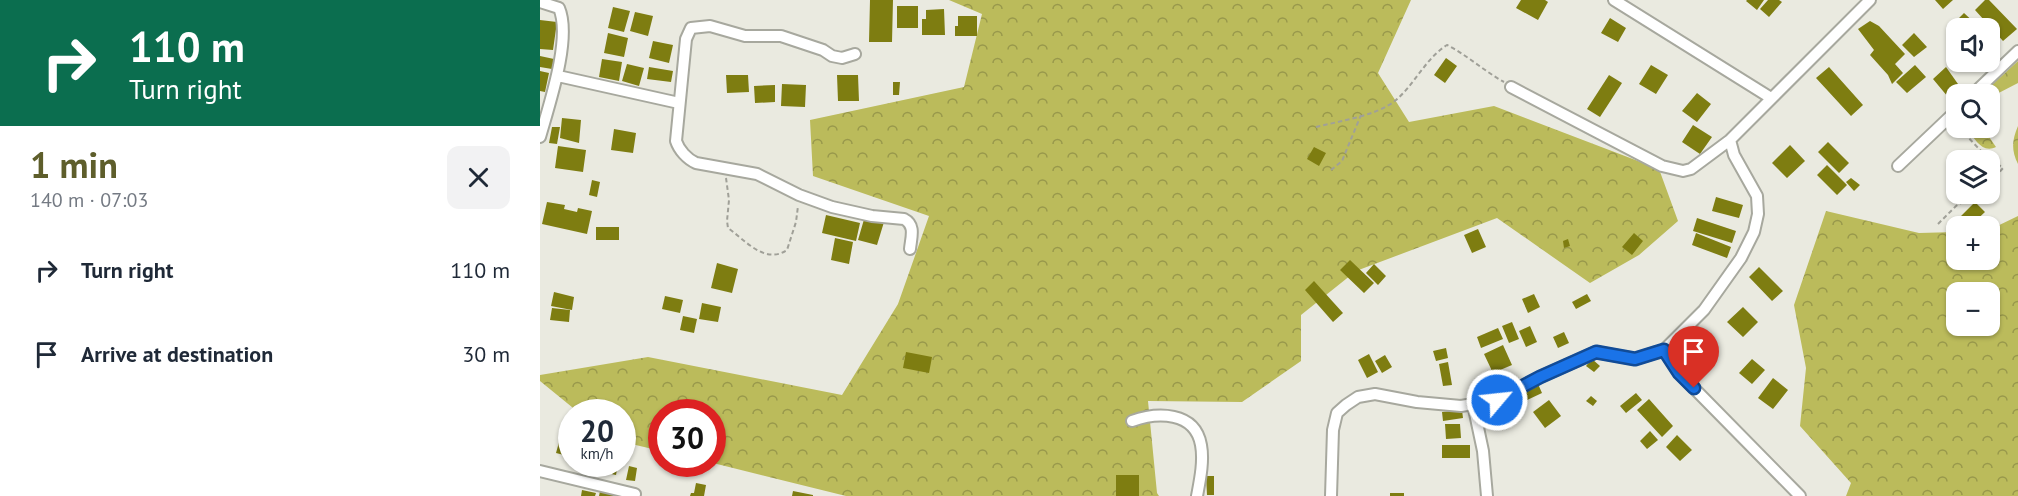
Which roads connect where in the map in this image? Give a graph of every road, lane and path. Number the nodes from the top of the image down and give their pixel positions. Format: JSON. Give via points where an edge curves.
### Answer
{"nodes":[{"id":1,"x":1614,"y":0,"type":"edge"},
{"id":2,"x":540,"y":2,"type":"edge"},
{"id":3,"x":1864,"y":2,"type":"edge"},
{"id":4,"x":2018,"y":51,"type":"edge"},
{"id":5,"x":855,"y":54,"type":"dead end"},
{"id":6,"x":558,"y":75,"type":"junction"},
{"id":7,"x":1984,"y":84,"type":"edge"},
{"id":8,"x":1512,"y":87,"type":"joint"},
{"id":9,"x":1771,"y":98,"type":"junction"},
{"id":10,"x":679,"y":103,"type":"junction"},
{"id":11,"x":1361,"y":115,"type":"junction"},
{"id":12,"x":1946,"y":120,"type":"edge"},
{"id":13,"x":1316,"y":127,"type":"dead end"},
{"id":14,"x":540,"y":137,"type":"edge"},
{"id":15,"x":1969,"y":138,"type":"edge"},
{"id":16,"x":1730,"y":140,"type":"junction"},
{"id":17,"x":1980,"y":150,"type":"edge"},
{"id":18,"x":1898,"y":166,"type":"dead end"},
{"id":19,"x":724,"y":167,"type":"junction"},
{"id":20,"x":1331,"y":170,"type":"dead end"},
{"id":21,"x":799,"y":195,"type":"junction"},
{"id":22,"x":1960,"y":204,"type":"edge"},
{"id":23,"x":1938,"y":224,"type":"dead end"},
{"id":24,"x":910,"y":249,"type":"dead end"},
{"id":25,"x":1664,"y":350,"type":"junction"},
{"id":26,"x":1473,"y":404,"type":"junction"},
{"id":27,"x":1132,"y":421,"type":"dead end"},
{"id":28,"x":540,"y":471,"type":"edge"},
{"id":29,"x":635,"y":494,"type":"dead end"},
{"id":30,"x":1197,"y":496,"type":"edge"},
{"id":31,"x":1331,"y":496,"type":"edge"},
{"id":32,"x":1487,"y":496,"type":"edge"},
{"id":33,"x":1800,"y":496,"type":"edge"}],
"edges":[{"from":1,"to":9,"type":"street"},
{"from":2,"to":6,"type":"street","via":[[559,8],[563,18]]},
{"from":3,"to":9,"type":"street"},
{"from":4,"to":7,"type":"street"},
{"from":5,"to":10,"type":"street","via":[[832,57],[781,36],[745,36],[710,26],[691,28],[686,39]]},
{"from":6,"to":10,"type":"street"},
{"from":6,"to":14,"type":"street"},
{"from":8,"to":11,"type":"path","via":[[1447,45],[1437,51],[1395,101]]},
{"from":8,"to":16,"type":"street","via":[[1662,166],[1691,169]]},
{"from":9,"to":16,"type":"street"},
{"from":10,"to":19,"type":"street","via":[[675,135],[678,148],[690,160]]},
{"from":11,"to":13,"type":"path"},
{"from":11,"to":20,"type":"path","via":[[1342,161]]},
{"from":12,"to":18,"type":"street"},
{"from":15,"to":17,"type":"path"},
{"from":16,"to":25,"type":"street","via":[[1757,196],[1754,232],[1741,258],[1704,310]]},
{"from":19,"to":21,"type":"street","via":[[758,174]]},
{"from":19,"to":21,"type":"path","via":[[729,200],[727,225],[765,255],[787,250]]},
{"from":21,"to":24,"type":"street","via":[[832,207],[909,221]]},
{"from":22,"to":23,"type":"path"},
{"from":25,"to":26,"type":"street","via":[[1635,359],[1596,352],[1497,400]]},
{"from":25,"to":33,"type":"street","via":[[1679,373]]},
{"from":26,"to":31,"type":"street","via":[[1417,402],[1375,394],[1346,405],[1337,413],[1334,430]]},
{"from":26,"to":32,"type":"street"},
{"from":27,"to":30,"type":"street","via":[[1164,414],[1191,428],[1201,443]]},
{"from":28,"to":29,"type":"street"}]}
